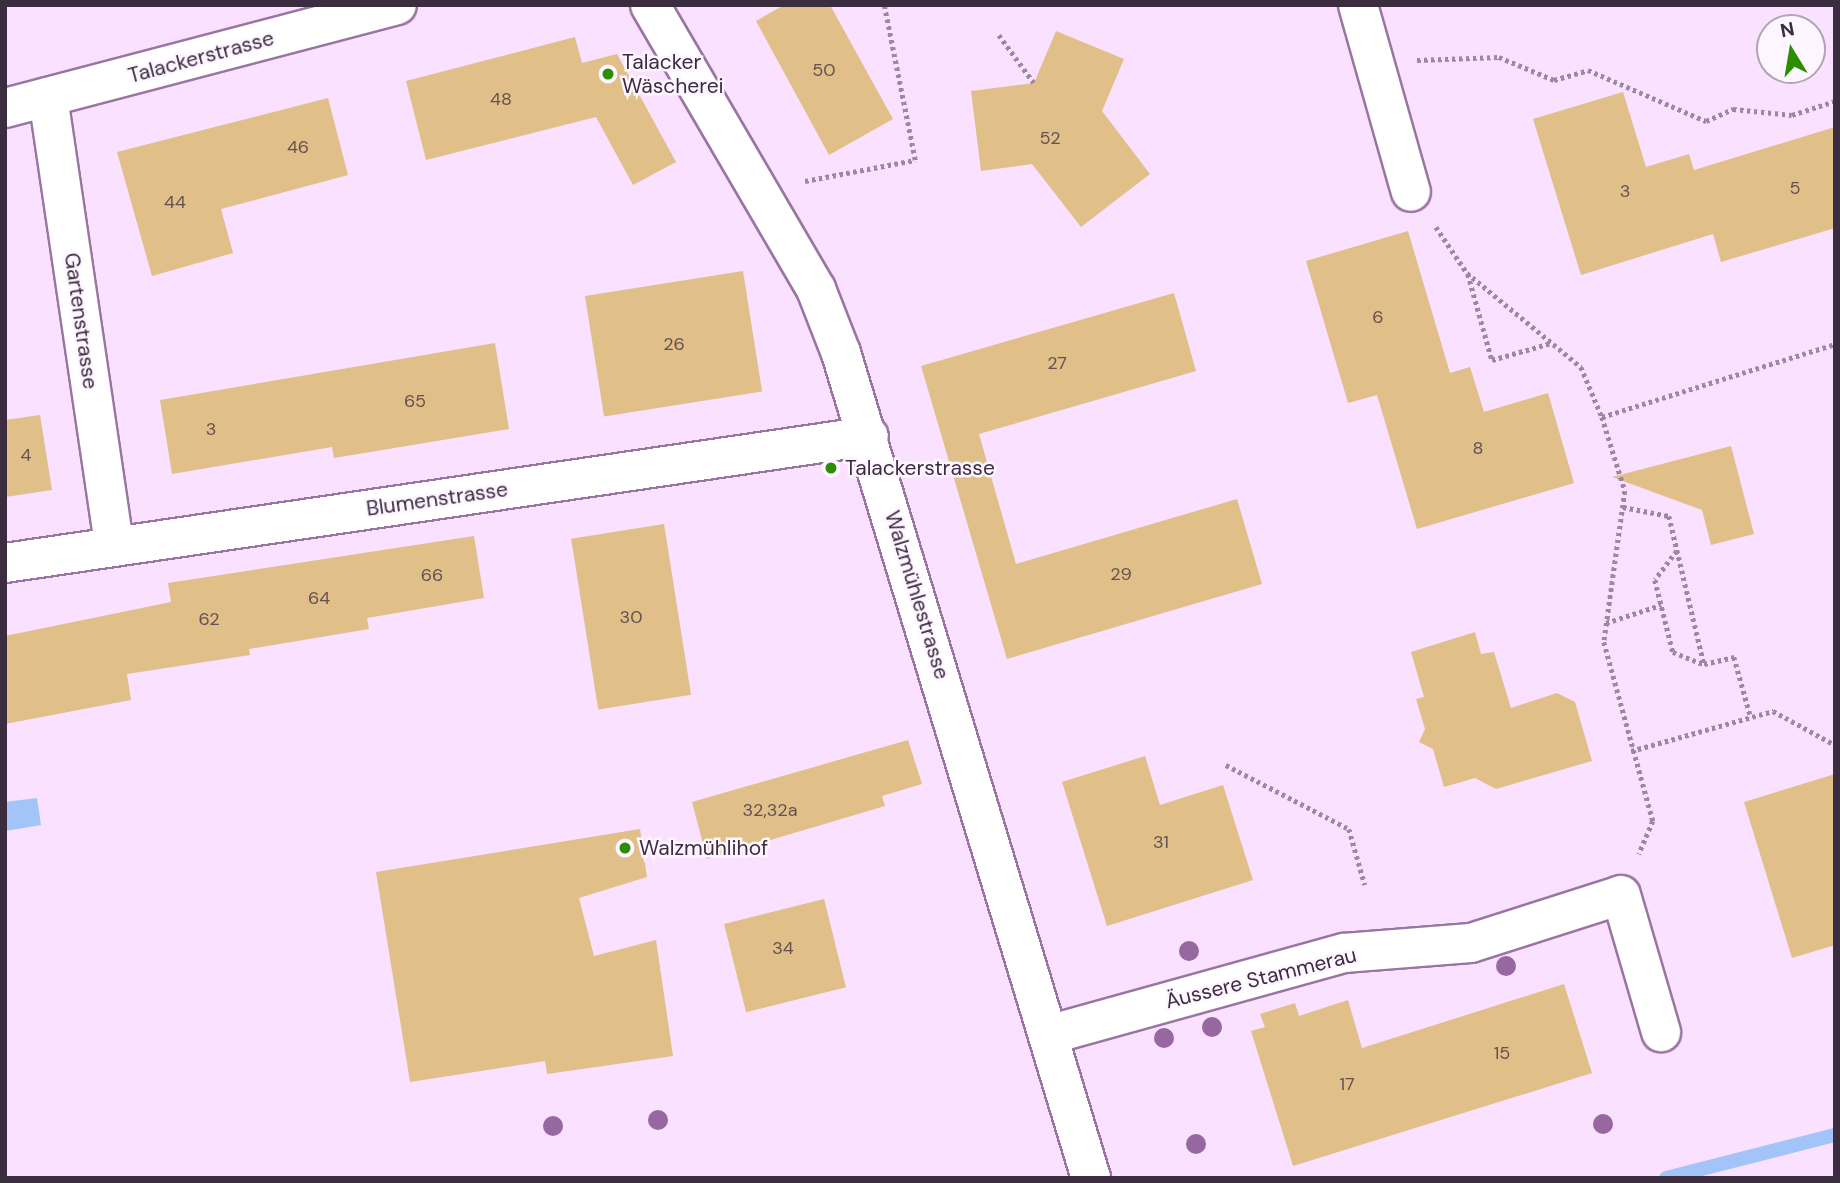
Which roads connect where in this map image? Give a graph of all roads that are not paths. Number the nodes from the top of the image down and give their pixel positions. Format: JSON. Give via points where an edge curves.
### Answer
{"nodes":[{"id":1,"x":397,"y":5,"type":"edge"},
{"id":2,"x":650,"y":5,"type":"edge"},
{"id":3,"x":1358,"y":5,"type":"edge"},
{"id":4,"x":48,"y":97,"type":"junction"},
{"id":5,"x":5,"y":108,"type":"edge"},
{"id":6,"x":1411,"y":192,"type":"road end"},
{"id":7,"x":870,"y":436,"type":"junction"},
{"id":8,"x":114,"y":546,"type":"junction"},
{"id":9,"x":5,"y":563,"type":"edge"},
{"id":10,"x":1661,"y":1032,"type":"dead end"},
{"id":11,"x":1048,"y":1035,"type":"junction"},
{"id":12,"x":1091,"y":1178,"type":"edge"}],
"edges":[{"from":1,"to":4,"type":"street","name":"Talackerstrasse"},
{"from":2,"to":7,"type":"street","name":"Walzmühlestrasse","via":[[816,289]]},
{"from":3,"to":6,"type":"street"},
{"from":4,"to":5,"type":"street","name":"Talackerstrasse"},
{"from":4,"to":8,"type":"street","name":"Gartenstrasse"},
{"from":7,"to":8,"type":"street","name":"Blumenstrasse"},
{"from":7,"to":11,"type":"street","name":"Walzmühlestrasse"},
{"from":8,"to":9,"type":"street","name":"Blumenstrasse"},
{"from":10,"to":11,"type":"street","name":"Äussere Stammerau","via":[[1621,895],[1471,943],[1345,953]]},
{"from":11,"to":12,"type":"street","name":"Walzmühlestrasse"}]}
